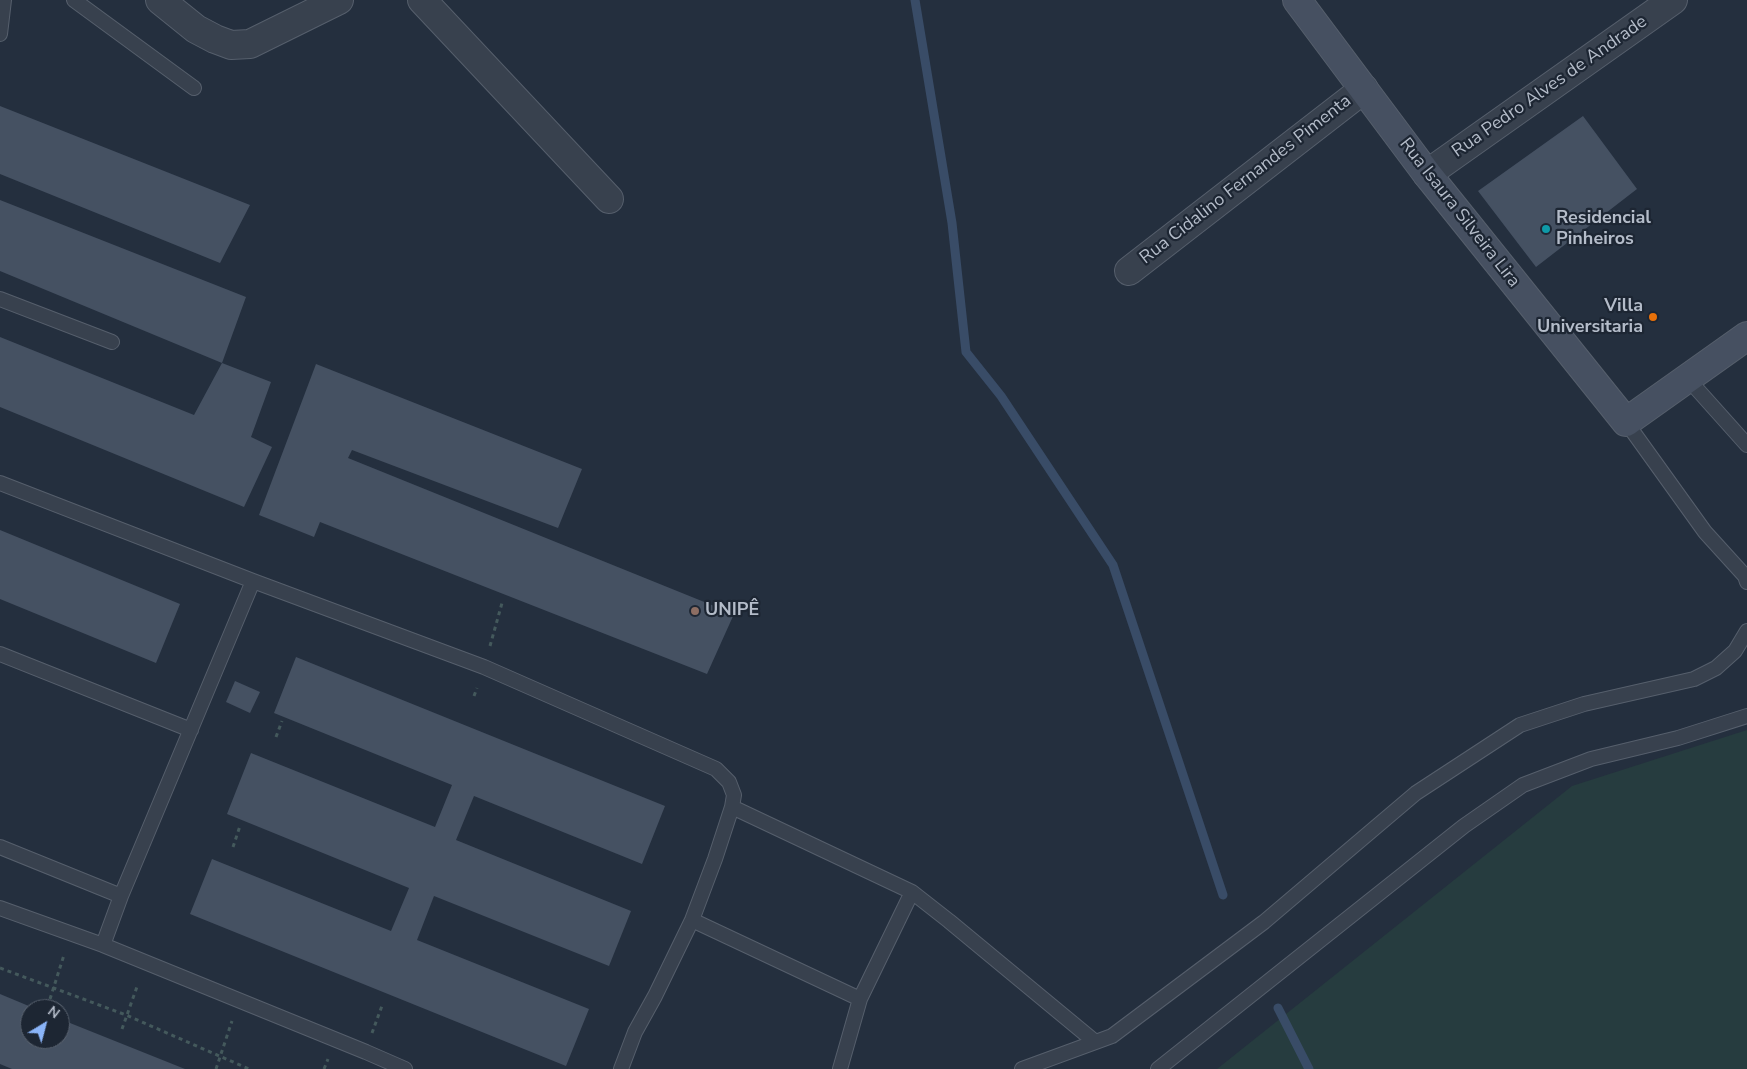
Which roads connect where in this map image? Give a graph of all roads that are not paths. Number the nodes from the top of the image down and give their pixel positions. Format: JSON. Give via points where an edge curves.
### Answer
{"nodes":[{"id":1,"x":4,"y":0,"type":"edge"},
{"id":2,"x":74,"y":0,"type":"edge"},
{"id":3,"x":339,"y":0,"type":"edge"},
{"id":4,"x":422,"y":0,"type":"edge"},
{"id":5,"x":1298,"y":0,"type":"edge"},
{"id":6,"x":1673,"y":0,"type":"edge"},
{"id":7,"x":161,"y":1,"type":"edge"},
{"id":8,"x":0,"y":34,"type":"edge"},
{"id":9,"x":194,"y":88,"type":"dead end"},
{"id":10,"x":1364,"y":89,"type":"junction"},
{"id":11,"x":1427,"y":174,"type":"junction"},
{"id":12,"x":609,"y":199,"type":"dead end"},
{"id":13,"x":1129,"y":271,"type":"dead end"},
{"id":14,"x":0,"y":299,"type":"edge"},
{"id":15,"x":1747,"y":336,"type":"edge"},
{"id":16,"x":112,"y":342,"type":"dead end"},
{"id":17,"x":1688,"y":379,"type":"junction"},
{"id":18,"x":1626,"y":422,"type":"junction"},
{"id":19,"x":1747,"y":445,"type":"edge"},
{"id":20,"x":0,"y":483,"type":"edge"},
{"id":21,"x":253,"y":581,"type":"junction"},
{"id":22,"x":1747,"y":582,"type":"edge"},
{"id":23,"x":1747,"y":630,"type":"edge"},
{"id":24,"x":0,"y":654,"type":"edge"},
{"id":25,"x":1747,"y":716,"type":"edge"},
{"id":26,"x":191,"y":730,"type":"junction"},
{"id":27,"x":732,"y":807,"type":"junction"},
{"id":28,"x":0,"y":847,"type":"edge"},
{"id":29,"x":912,"y":892,"type":"junction"},
{"id":30,"x":121,"y":896,"type":"junction"},
{"id":31,"x":0,"y":908,"type":"edge"},
{"id":32,"x":692,"y":920,"type":"junction"},
{"id":33,"x":103,"y":945,"type":"junction"},
{"id":34,"x":860,"y":999,"type":"junction"},
{"id":35,"x":1094,"y":1042,"type":"junction"},
{"id":36,"x":405,"y":1069,"type":"edge"},
{"id":37,"x":621,"y":1069,"type":"edge"},
{"id":38,"x":840,"y":1069,"type":"edge"},
{"id":39,"x":1022,"y":1069,"type":"edge"},
{"id":40,"x":1158,"y":1069,"type":"edge"}],
"edges":[{"from":1,"to":8,"type":"lane"},
{"from":2,"to":9,"type":"lane"},
{"from":3,"to":7,"type":"street","via":[[250,44],[231,45],[196,29]]},
{"from":4,"to":12,"type":"street"},
{"from":5,"to":10,"type":"main road","name":"Rua Isaura Silveira Lira"},
{"from":6,"to":11,"type":"street","name":"Rua Pedro Alves de Andrade"},
{"from":10,"to":11,"type":"main road","name":"Rua Isaura Silveira Lira"},
{"from":10,"to":13,"type":"street","name":"Rua Cidalino Fernandes Pimenta"},
{"from":11,"to":18,"type":"main road","name":"Rua Isaura Silveira Lira"},
{"from":14,"to":16,"type":"lane"},
{"from":15,"to":17,"type":"main road"},
{"from":17,"to":18,"type":"main road"},
{"from":17,"to":19,"type":"lane"},
{"from":18,"to":22,"type":"lane","via":[[1705,532]]},
{"from":20,"to":21,"type":"lane"},
{"from":21,"to":26,"type":"lane"},
{"from":21,"to":27,"type":"lane","via":[[484,667],[716,769],[729,782],[734,795]]},
{"from":23,"to":35,"type":"lane","via":[[1735,651],[1716,668],[1694,680],[1575,707],[1520,725],[1416,793],[1256,928],[1112,1036]]},
{"from":24,"to":26,"type":"lane"},
{"from":25,"to":40,"type":"lane","via":[[1678,738],[1592,759],[1523,785],[1464,826]]},
{"from":26,"to":30,"type":"lane"},
{"from":27,"to":29,"type":"lane"},
{"from":27,"to":32,"type":"lane"},
{"from":28,"to":30,"type":"lane"},
{"from":29,"to":34,"type":"lane"},
{"from":29,"to":35,"type":"lane"},
{"from":30,"to":33,"type":"lane"},
{"from":31,"to":33,"type":"lane"},
{"from":32,"to":34,"type":"lane"},
{"from":32,"to":37,"type":"lane","via":[[635,1032]]},
{"from":33,"to":36,"type":"lane"},
{"from":34,"to":38,"type":"lane"},
{"from":35,"to":39,"type":"lane"}]}
